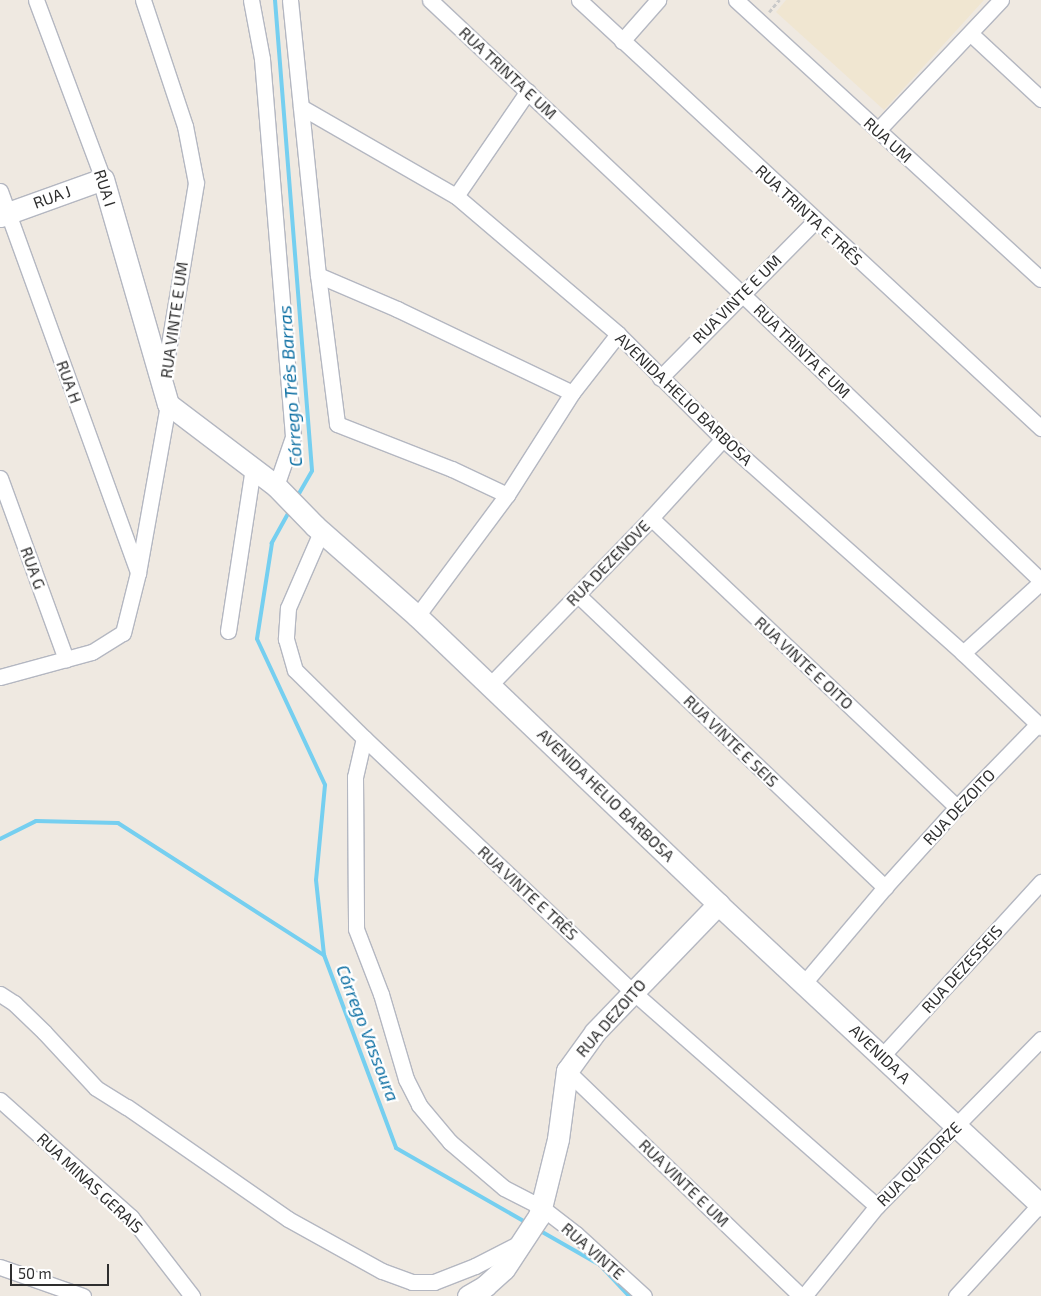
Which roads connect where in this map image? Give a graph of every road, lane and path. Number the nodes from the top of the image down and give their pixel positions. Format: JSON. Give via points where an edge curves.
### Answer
{"nodes":[{"id":1,"x":36,"y":0,"type":"edge"},
{"id":2,"x":143,"y":0,"type":"edge"},
{"id":3,"x":251,"y":0,"type":"edge"},
{"id":4,"x":290,"y":0,"type":"edge"},
{"id":5,"x":430,"y":0,"type":"edge"},
{"id":6,"x":579,"y":0,"type":"edge"},
{"id":7,"x":658,"y":0,"type":"edge"},
{"id":8,"x":736,"y":0,"type":"edge"},
{"id":9,"x":1001,"y":0,"type":"edge"},
{"id":10,"x":971,"y":34,"type":"junction"},
{"id":11,"x":622,"y":41,"type":"junction"},
{"id":12,"x":528,"y":91,"type":"junction"},
{"id":13,"x":1041,"y":99,"type":"edge"},
{"id":14,"x":301,"y":107,"type":"junction"},
{"id":15,"x":878,"y":130,"type":"junction"},
{"id":16,"x":103,"y":179,"type":"junction"},
{"id":17,"x":0,"y":191,"type":"edge"},
{"id":18,"x":456,"y":196,"type":"junction"},
{"id":19,"x":4,"y":215,"type":"edge"},
{"id":20,"x":815,"y":221,"type":"junction"},
{"id":21,"x":318,"y":275,"type":"junction"},
{"id":22,"x":1041,"y":279,"type":"edge"},
{"id":23,"x":742,"y":294,"type":"junction"},
{"id":24,"x":618,"y":334,"type":"junction"},
{"id":25,"x":660,"y":378,"type":"junction"},
{"id":26,"x":163,"y":380,"type":"junction"},
{"id":27,"x":572,"y":393,"type":"junction"},
{"id":28,"x":168,"y":404,"type":"junction"},
{"id":29,"x":1041,"y":428,"type":"edge"},
{"id":30,"x":723,"y":439,"type":"junction"},
{"id":31,"x":253,"y":467,"type":"junction"},
{"id":32,"x":0,"y":478,"type":"edge"},
{"id":33,"x":282,"y":492,"type":"junction"},
{"id":34,"x":507,"y":495,"type":"junction"},
{"id":35,"x":651,"y":518,"type":"junction"},
{"id":36,"x":318,"y":529,"type":"junction"},
{"id":37,"x":138,"y":572,"type":"junction"},
{"id":38,"x":1041,"y":581,"type":"edge"},
{"id":39,"x":578,"y":595,"type":"junction"},
{"id":40,"x":417,"y":616,"type":"junction"},
{"id":41,"x":228,"y":631,"type":"dead end"},
{"id":42,"x":963,"y":653,"type":"junction"},
{"id":43,"x":66,"y":658,"type":"junction"},
{"id":44,"x":0,"y":677,"type":"edge"},
{"id":45,"x":490,"y":685,"type":"junction"},
{"id":46,"x":1040,"y":726,"type":"edge"},
{"id":47,"x":364,"y":738,"type":"junction"},
{"id":48,"x":957,"y":807,"type":"junction"},
{"id":49,"x":1041,"y":882,"type":"edge"},
{"id":50,"x":885,"y":886,"type":"junction"},
{"id":51,"x":718,"y":904,"type":"junction"},
{"id":52,"x":804,"y":983,"type":"junction"},
{"id":53,"x":632,"y":992,"type":"junction"},
{"id":54,"x":0,"y":994,"type":"edge"},
{"id":55,"x":1041,"y":1039,"type":"edge"},
{"id":56,"x":882,"y":1056,"type":"junction"},
{"id":57,"x":567,"y":1071,"type":"junction"},
{"id":58,"x":0,"y":1100,"type":"edge"},
{"id":59,"x":957,"y":1126,"type":"junction"},
{"id":60,"x":1041,"y":1204,"type":"edge"},
{"id":61,"x":877,"y":1206,"type":"junction"},
{"id":62,"x":540,"y":1211,"type":"junction"},
{"id":63,"x":521,"y":1242,"type":"junction"},
{"id":64,"x":0,"y":1267,"type":"edge"},
{"id":65,"x":83,"y":1296,"type":"edge"},
{"id":66,"x":192,"y":1296,"type":"edge"},
{"id":67,"x":468,"y":1296,"type":"edge"},
{"id":68,"x":644,"y":1296,"type":"edge"},
{"id":69,"x":803,"y":1296,"type":"edge"},
{"id":70,"x":956,"y":1296,"type":"edge"}],
"edges":[{"from":1,"to":16,"type":"street","name":"RUA I"},
{"from":2,"to":26,"type":"street","name":"RUA VINTE E UM","via":[[185,126],[196,183]]},
{"from":3,"to":33,"type":"street","via":[[262,59],[293,437]]},
{"from":4,"to":14,"type":"street"},
{"from":5,"to":12,"type":"street","name":"RUA TRINTA E UM"},
{"from":6,"to":11,"type":"street","name":"RUA TRINTA E TRÊS"},
{"from":7,"to":11,"type":"street"},
{"from":8,"to":15,"type":"street","name":"RUA UM"},
{"from":9,"to":10,"type":"street"},
{"from":10,"to":13,"type":"street"},
{"from":10,"to":15,"type":"street"},
{"from":11,"to":20,"type":"street","name":"RUA TRINTA E TRÊS"},
{"from":12,"to":18,"type":"street"},
{"from":12,"to":23,"type":"street","name":"RUA TRINTA E UM"},
{"from":14,"to":18,"type":"street","name":"AVENIDA HELIO BARBOSA"},
{"from":14,"to":21,"type":"street"},
{"from":15,"to":22,"type":"street","name":"RUA UM"},
{"from":16,"to":19,"type":"street","name":"RUA J"},
{"from":16,"to":26,"type":"street","name":"RUA I"},
{"from":17,"to":19,"type":"street","name":"RUA H"},
{"from":18,"to":24,"type":"street","name":"AVENIDA HELIO BARBOSA"},
{"from":19,"to":37,"type":"street","name":"RUA H"},
{"from":20,"to":23,"type":"street","name":"RUA VINTE E UM"},
{"from":20,"to":29,"type":"street","name":"RUA TRINTA E TRÊS"},
{"from":21,"to":27,"type":"street"},
{"from":21,"to":34,"type":"street","via":[[337,424],[452,469]]},
{"from":23,"to":25,"type":"street","name":"RUA VINTE E UM"},
{"from":23,"to":38,"type":"street","name":"RUA TRINTA E UM"},
{"from":24,"to":25,"type":"street","name":"AVENIDA HELIO BARBOSA"},
{"from":24,"to":27,"type":"street"},
{"from":25,"to":30,"type":"street","name":"AVENIDA HELIO BARBOSA"},
{"from":26,"to":28,"type":"street","name":"RUA VINTE E UM"},
{"from":27,"to":34,"type":"street"},
{"from":28,"to":31,"type":"street","name":"AVENIDA HELIO BARBOSA"},
{"from":28,"to":37,"type":"street","name":"RUA VINTE E UM"},
{"from":30,"to":35,"type":"street","name":"RUA DEZENOVE"},
{"from":30,"to":42,"type":"street","name":"AVENIDA HELIO BARBOSA"},
{"from":31,"to":33,"type":"street","name":"AVENIDA HELIO BARBOSA"},
{"from":31,"to":41,"type":"street"},
{"from":32,"to":43,"type":"street","name":"RUA G"},
{"from":33,"to":36,"type":"street","name":"AVENIDA HELIO BARBOSA"},
{"from":34,"to":40,"type":"street"},
{"from":35,"to":39,"type":"street","name":"RUA DEZENOVE"},
{"from":35,"to":48,"type":"street","name":"RUA VINTE E OITO"},
{"from":36,"to":40,"type":"street","name":"AVENIDA HELIO BARBOSA"},
{"from":36,"to":47,"type":"street","name":"RUA VINTE E TRÊS","via":[[288,608],[286,639],[296,670]]},
{"from":37,"to":43,"type":"street","name":"RUA VINTE E UM","via":[[123,633],[92,652]]},
{"from":38,"to":42,"type":"street"},
{"from":39,"to":45,"type":"street","name":"RUA DEZENOVE"},
{"from":39,"to":50,"type":"street","name":"RUA VINTE E SEIS"},
{"from":40,"to":45,"type":"street","name":"AVENIDA HELIO BARBOSA"},
{"from":42,"to":46,"type":"street","name":"AVENIDA HELIO BARBOSA"},
{"from":43,"to":44,"type":"street","name":"RUA VINTE E UM"},
{"from":45,"to":51,"type":"street","name":"AVENIDA HELIO BARBOSA"},
{"from":46,"to":48,"type":"street","name":"RUA DEZOITO"},
{"from":47,"to":53,"type":"street","name":"RUA VINTE E TRÊS"},
{"from":47,"to":62,"type":"street","name":"RUA VINTE","via":[[355,776],[356,929],[381,994],[406,1079],[419,1105],[450,1142],[504,1188]]},
{"from":48,"to":50,"type":"street","name":"RUA DEZOITO"},
{"from":49,"to":56,"type":"street","name":"RUA DEZESSEIS"},
{"from":50,"to":52,"type":"street","name":"RUA DEZOITO"},
{"from":51,"to":52,"type":"street","name":"AVENIDA A"},
{"from":51,"to":53,"type":"street","name":"RUA DEZOITO"},
{"from":52,"to":56,"type":"street","name":"AVENIDA A"},
{"from":53,"to":57,"type":"street","name":"RUA DEZOITO","via":[[595,1032]]},
{"from":53,"to":61,"type":"street","name":"RUA VINTE E TRÊS"},
{"from":54,"to":63,"type":"street","via":[[44,1032],[96,1088],[288,1218],[382,1271],[412,1282],[434,1282],[475,1266]]},
{"from":55,"to":59,"type":"street","name":"RUA QUATORZE"},
{"from":56,"to":59,"type":"street","name":"AVENIDA A"},
{"from":57,"to":62,"type":"street","name":"RUA DEZOITO","via":[[558,1139]]},
{"from":57,"to":69,"type":"street","name":"RUA VINTE E UM"},
{"from":58,"to":66,"type":"street","name":"RUA MINAS GERAIS","via":[[131,1218]]},
{"from":59,"to":60,"type":"street","name":"AVENIDA A"},
{"from":59,"to":61,"type":"street","name":"RUA QUATORZE"},
{"from":60,"to":70,"type":"street"},
{"from":61,"to":69,"type":"street","name":"RUA QUATORZE"},
{"from":62,"to":63,"type":"street"},
{"from":62,"to":68,"type":"street","name":"RUA VINTE","via":[[576,1234]]},
{"from":63,"to":67,"type":"street","via":[[504,1269]]},
{"from":64,"to":65,"type":"street"}]}
